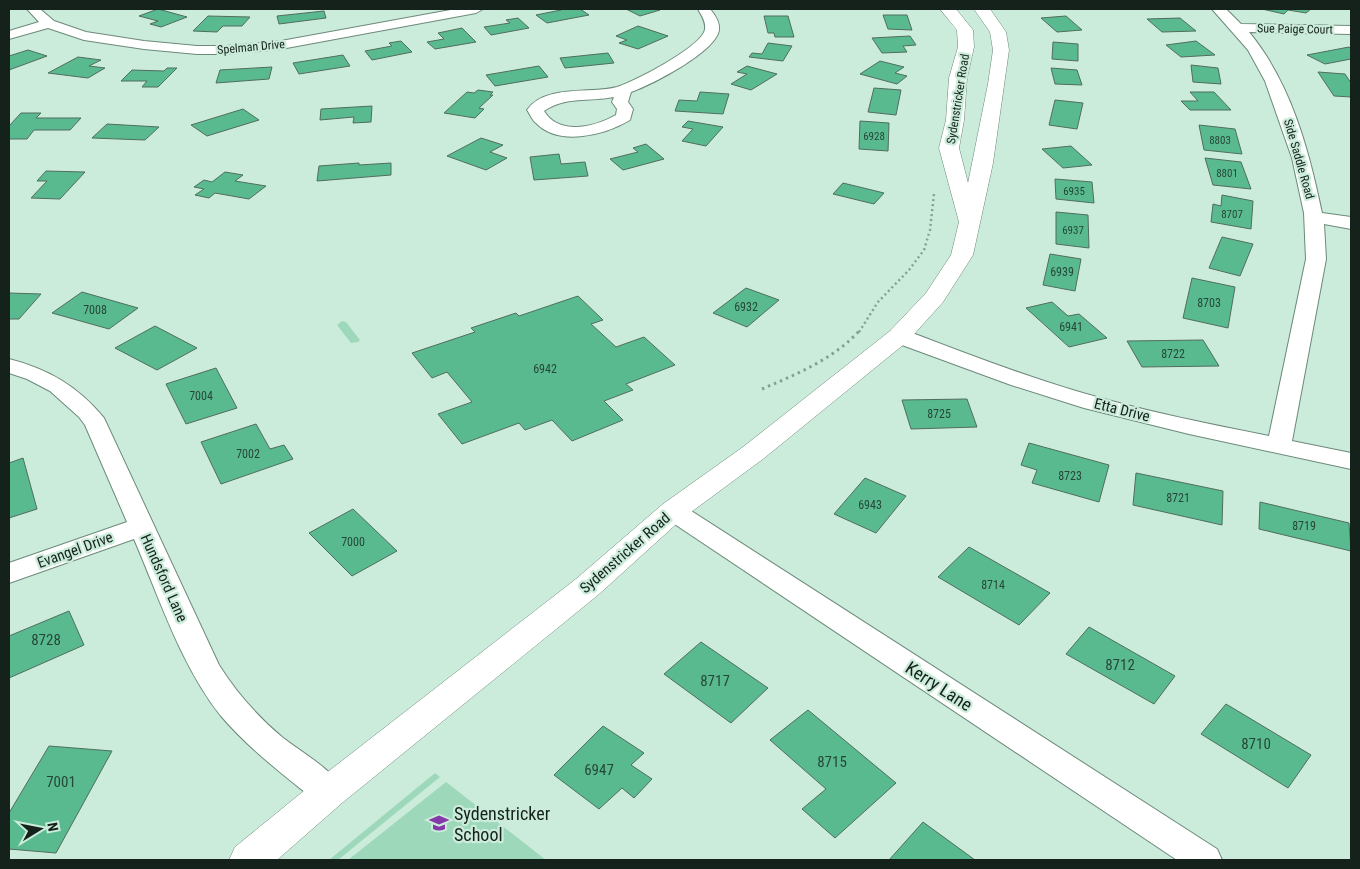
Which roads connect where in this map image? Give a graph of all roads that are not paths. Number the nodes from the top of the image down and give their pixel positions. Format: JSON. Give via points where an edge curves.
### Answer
{"nodes":[{"id":1,"x":33,"y":9,"type":"edge"},
{"id":2,"x":476,"y":9,"type":"edge"},
{"id":3,"x":704,"y":9,"type":"edge"},
{"id":4,"x":948,"y":9,"type":"edge"},
{"id":5,"x":982,"y":9,"type":"edge"},
{"id":6,"x":1220,"y":9,"type":"edge"},
{"id":7,"x":49,"y":24,"type":"junction"},
{"id":8,"x":1239,"y":28,"type":"junction"},
{"id":9,"x":1351,"y":30,"type":"edge"},
{"id":10,"x":9,"y":35,"type":"edge"},
{"id":11,"x":624,"y":90,"type":"junction"},
{"id":12,"x":1314,"y":217,"type":"junction"},
{"id":13,"x":969,"y":223,"type":"junction"},
{"id":14,"x":1351,"y":223,"type":"edge"},
{"id":15,"x":899,"y":336,"type":"junction"},
{"id":16,"x":9,"y":366,"type":"edge"},
{"id":17,"x":1279,"y":446,"type":"junction"},
{"id":18,"x":1351,"y":461,"type":"edge"},
{"id":19,"x":673,"y":511,"type":"junction"},
{"id":20,"x":141,"y":527,"type":"junction"},
{"id":21,"x":9,"y":573,"type":"edge"},
{"id":22,"x":329,"y":792,"type":"junction"},
{"id":23,"x":249,"y":860,"type":"edge"},
{"id":24,"x":1205,"y":860,"type":"edge"}],
"edges":[{"from":1,"to":7,"type":"street","name":"Spelman Drive"},
{"from":2,"to":7,"type":"street","name":"Spelman Drive","via":[[280,45],[226,50],[197,50],[103,39]]},
{"from":3,"to":11,"type":"street","via":[[713,25],[705,43],[691,55]]},
{"from":4,"to":13,"type":"main road","name":"Sydenstricker Road","via":[[965,30],[966,47],[958,78],[949,148]]},
{"from":5,"to":13,"type":"main road","name":"Sydenstricker Road","via":[[998,32],[1001,50],[984,163]]},
{"from":6,"to":8,"type":"street","name":"Side Saddle Road"},
{"from":7,"to":10,"type":"street"},
{"from":8,"to":9,"type":"street","name":"Sue Paige Court"},
{"from":8,"to":12,"type":"street","name":"Side Saddle Road","via":[[1263,61],[1280,97],[1306,176]]},
{"from":11,"to":11,"type":"street","via":[[620,102],[625,109],[624,117],[612,125],[590,131],[567,131],[549,126],[538,119],[535,110],[562,95]]},
{"from":12,"to":14,"type":"street"},
{"from":12,"to":17,"type":"street","name":"Side Saddle Road","via":[[1316,259]]},
{"from":13,"to":15,"type":"main road","name":"Sydenstricker Road","via":[[962,255],[936,297]]},
{"from":15,"to":17,"type":"street","name":"Etta Drive","via":[[1023,382],[1092,403]]},
{"from":15,"to":19,"type":"main road","name":"Sydenstricker Road","via":[[752,453]]},
{"from":16,"to":20,"type":"street","name":"Hundsford Lane","via":[[55,384],[84,406],[96,423]]},
{"from":17,"to":18,"type":"street","name":"Etta Drive"},
{"from":19,"to":22,"type":"main road","name":"Sydenstricker Road","via":[[587,587]]},
{"from":19,"to":24,"type":"street","name":"Kerry Lane"},
{"from":20,"to":21,"type":"street","name":"Evangel Drive"},
{"from":20,"to":22,"type":"street","name":"Hundsford Lane","via":[[214,684],[239,716]]},
{"from":22,"to":23,"type":"main road","name":"Sydenstricker Road"}]}
